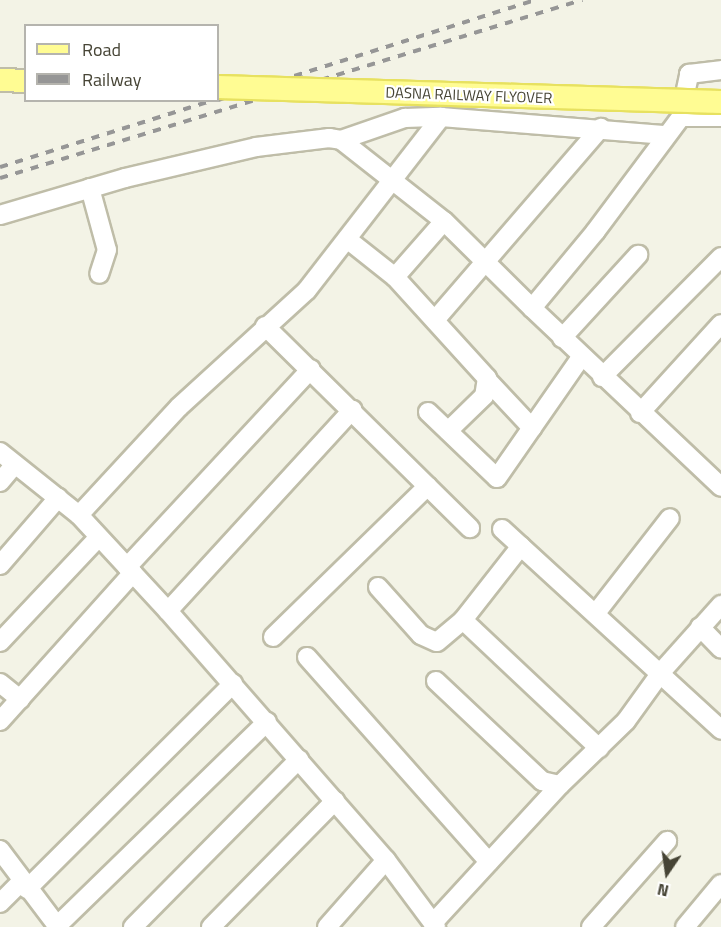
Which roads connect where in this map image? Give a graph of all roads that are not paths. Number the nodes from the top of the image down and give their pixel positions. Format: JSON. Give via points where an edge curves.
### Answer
{"nodes":[{"id":1,"x":0,"y":66,"type":"edge"},
{"id":2,"x":24,"y":67,"type":"edge"},
{"id":3,"x":721,"y":70,"type":"edge"},
{"id":4,"x":219,"y":73,"type":"edge"},
{"id":5,"x":0,"y":80,"type":"edge"},
{"id":6,"x":24,"y":81,"type":"edge"},
{"id":7,"x":219,"y":87,"type":"edge"},
{"id":8,"x":721,"y":88,"type":"edge"},
{"id":9,"x":721,"y":102,"type":"edge"},
{"id":10,"x":441,"y":117,"type":"junction"},
{"id":11,"x":681,"y":117,"type":"junction"},
{"id":12,"x":721,"y":117,"type":"edge"},
{"id":13,"x":602,"y":128,"type":"junction"},
{"id":14,"x":666,"y":135,"type":"junction"},
{"id":15,"x":341,"y":140,"type":"junction"},
{"id":16,"x":394,"y":180,"type":"junction"},
{"id":17,"x":90,"y":188,"type":"junction"},
{"id":18,"x":0,"y":215,"type":"edge"},
{"id":19,"x":444,"y":221,"type":"junction"},
{"id":20,"x":347,"y":239,"type":"junction"},
{"id":21,"x":638,"y":255,"type":"dead end"},
{"id":22,"x":721,"y":257,"type":"edge"},
{"id":23,"x":489,"y":264,"type":"junction"},
{"id":24,"x":99,"y":274,"type":"dead end"},
{"id":25,"x":395,"y":277,"type":"junction"},
{"id":26,"x":532,"y":308,"type":"junction"},
{"id":27,"x":435,"y":320,"type":"junction"},
{"id":28,"x":721,"y":324,"type":"edge"},
{"id":29,"x":265,"y":326,"type":"junction"},
{"id":30,"x":562,"y":338,"type":"junction"},
{"id":31,"x":581,"y":357,"type":"junction"},
{"id":32,"x":311,"y":369,"type":"junction"},
{"id":33,"x":602,"y":377,"type":"junction"},
{"id":34,"x":489,"y":382,"type":"junction"},
{"id":35,"x":352,"y":410,"type":"junction"},
{"id":36,"x":428,"y":411,"type":"dead end"},
{"id":37,"x":640,"y":413,"type":"junction"},
{"id":38,"x":532,"y":428,"type":"junction"},
{"id":39,"x":448,"y":431,"type":"junction"},
{"id":40,"x":0,"y":452,"type":"edge"},
{"id":41,"x":15,"y":464,"type":"junction"},
{"id":42,"x":0,"y":482,"type":"edge"},
{"id":43,"x":428,"y":486,"type":"junction"},
{"id":44,"x":721,"y":488,"type":"edge"},
{"id":45,"x":58,"y":498,"type":"junction"},
{"id":46,"x":79,"y":515,"type":"junction"},
{"id":47,"x":670,"y":518,"type":"dead end"},
{"id":48,"x":470,"y":528,"type":"dead end"},
{"id":49,"x":501,"y":529,"type":"dead end"},
{"id":50,"x":99,"y":537,"type":"junction"},
{"id":51,"x":521,"y":546,"type":"junction"},
{"id":52,"x":0,"y":565,"type":"edge"},
{"id":53,"x":130,"y":570,"type":"junction"},
{"id":54,"x":378,"y":587,"type":"dead end"},
{"id":55,"x":721,"y":605,"type":"edge"},
{"id":56,"x":168,"y":611,"type":"junction"},
{"id":57,"x":596,"y":613,"type":"junction"},
{"id":58,"x":463,"y":620,"type":"junction"},
{"id":59,"x":700,"y":627,"type":"junction"},
{"id":60,"x":273,"y":637,"type":"dead end"},
{"id":61,"x":0,"y":642,"type":"edge"},
{"id":62,"x":721,"y":649,"type":"edge"},
{"id":63,"x":307,"y":657,"type":"dead end"},
{"id":64,"x":662,"y":671,"type":"junction"},
{"id":65,"x":436,"y":681,"type":"dead end"},
{"id":66,"x":0,"y":683,"type":"edge"},
{"id":67,"x":233,"y":684,"type":"junction"},
{"id":68,"x":20,"y":699,"type":"junction"},
{"id":69,"x":0,"y":721,"type":"edge"},
{"id":70,"x":267,"y":722,"type":"junction"},
{"id":71,"x":721,"y":730,"type":"edge"},
{"id":72,"x":599,"y":748,"type":"junction"},
{"id":73,"x":299,"y":759,"type":"junction"},
{"id":74,"x":560,"y":785,"type":"junction"},
{"id":75,"x":335,"y":801,"type":"junction"},
{"id":76,"x":668,"y":841,"type":"dead end"},
{"id":77,"x":0,"y":850,"type":"edge"},
{"id":78,"x":386,"y":861,"type":"junction"},
{"id":79,"x":489,"y":862,"type":"junction"},
{"id":80,"x":721,"y":884,"type":"edge"},
{"id":81,"x":25,"y":885,"type":"junction"},
{"id":82,"x":0,"y":903,"type":"edge"},
{"id":83,"x":435,"y":925,"type":"edge"},
{"id":84,"x":58,"y":926,"type":"edge"},
{"id":85,"x":133,"y":927,"type":"edge"},
{"id":86,"x":211,"y":927,"type":"edge"},
{"id":87,"x":327,"y":927,"type":"edge"},
{"id":88,"x":591,"y":927,"type":"edge"},
{"id":89,"x":686,"y":927,"type":"edge"}],
"edges":[{"from":1,"to":2,"type":"main road"},
{"from":3,"to":11,"type":"street","via":[[689,74]]},
{"from":4,"to":8,"type":"main road","name":"DASNA RAILWAY FLYOVER"},
{"from":5,"to":6,"type":"main road"},
{"from":7,"to":9,"type":"main road","name":"DASNA RAILWAY FLYOVER","bridge":true},
{"from":10,"to":13,"type":"street"},
{"from":10,"to":15,"type":"street","via":[[405,118]]},
{"from":10,"to":16,"type":"street"},
{"from":11,"to":12,"type":"street"},
{"from":11,"to":14,"type":"street"},
{"from":13,"to":14,"type":"street"},
{"from":13,"to":23,"type":"street"},
{"from":14,"to":26,"type":"street","via":[[595,232]]},
{"from":15,"to":16,"type":"street"},
{"from":15,"to":17,"type":"street","via":[[317,137],[256,147]]},
{"from":16,"to":19,"type":"street"},
{"from":16,"to":20,"type":"street"},
{"from":17,"to":18,"type":"street"},
{"from":17,"to":24,"type":"street","via":[[107,250]]},
{"from":19,"to":23,"type":"street"},
{"from":19,"to":25,"type":"street"},
{"from":20,"to":25,"type":"street"},
{"from":20,"to":29,"type":"street","via":[[307,290]]},
{"from":21,"to":30,"type":"street"},
{"from":22,"to":33,"type":"street"},
{"from":23,"to":26,"type":"street"},
{"from":23,"to":27,"type":"street"},
{"from":25,"to":27,"type":"street"},
{"from":26,"to":30,"type":"street"},
{"from":27,"to":34,"type":"street"},
{"from":28,"to":37,"type":"street"},
{"from":29,"to":32,"type":"street"},
{"from":29,"to":46,"type":"street","via":[[179,407]]},
{"from":30,"to":31,"type":"street"},
{"from":31,"to":33,"type":"street"},
{"from":31,"to":38,"type":"street"},
{"from":32,"to":35,"type":"street"},
{"from":32,"to":53,"type":"street"},
{"from":33,"to":37,"type":"street"},
{"from":34,"to":38,"type":"street"},
{"from":34,"to":39,"type":"street","via":[[484,396]]},
{"from":35,"to":43,"type":"street"},
{"from":35,"to":56,"type":"street"},
{"from":36,"to":39,"type":"street"},
{"from":37,"to":44,"type":"street"},
{"from":38,"to":39,"type":"street","via":[[497,478]]},
{"from":40,"to":41,"type":"street"},
{"from":41,"to":42,"type":"street"},
{"from":41,"to":45,"type":"street"},
{"from":43,"to":48,"type":"street"},
{"from":43,"to":60,"type":"street"},
{"from":45,"to":46,"type":"street"},
{"from":45,"to":52,"type":"street"},
{"from":46,"to":50,"type":"street"},
{"from":47,"to":57,"type":"street"},
{"from":49,"to":51,"type":"street"},
{"from":50,"to":53,"type":"street"},
{"from":50,"to":61,"type":"street"},
{"from":51,"to":57,"type":"street"},
{"from":51,"to":58,"type":"street"},
{"from":53,"to":56,"type":"street"},
{"from":53,"to":68,"type":"street"},
{"from":54,"to":58,"type":"street","via":[[430,640],[446,639]]},
{"from":55,"to":59,"type":"street"},
{"from":56,"to":67,"type":"street"},
{"from":57,"to":64,"type":"street"},
{"from":58,"to":72,"type":"street"},
{"from":59,"to":62,"type":"street"},
{"from":59,"to":64,"type":"street"},
{"from":63,"to":79,"type":"street"},
{"from":64,"to":71,"type":"street"},
{"from":64,"to":72,"type":"street","via":[[626,721]]},
{"from":65,"to":74,"type":"street","via":[[542,781]]},
{"from":66,"to":68,"type":"street"},
{"from":67,"to":70,"type":"street"},
{"from":67,"to":81,"type":"street"},
{"from":68,"to":69,"type":"street"},
{"from":70,"to":73,"type":"street"},
{"from":70,"to":84,"type":"street"},
{"from":72,"to":74,"type":"street"},
{"from":73,"to":75,"type":"street"},
{"from":73,"to":85,"type":"street"},
{"from":74,"to":79,"type":"street"},
{"from":75,"to":78,"type":"street"},
{"from":75,"to":86,"type":"street"},
{"from":76,"to":88,"type":"street"},
{"from":77,"to":81,"type":"street"},
{"from":78,"to":83,"type":"street"},
{"from":78,"to":87,"type":"street"},
{"from":79,"to":83,"type":"street"},
{"from":80,"to":89,"type":"street"},
{"from":81,"to":82,"type":"street"},
{"from":81,"to":84,"type":"street"}]}
